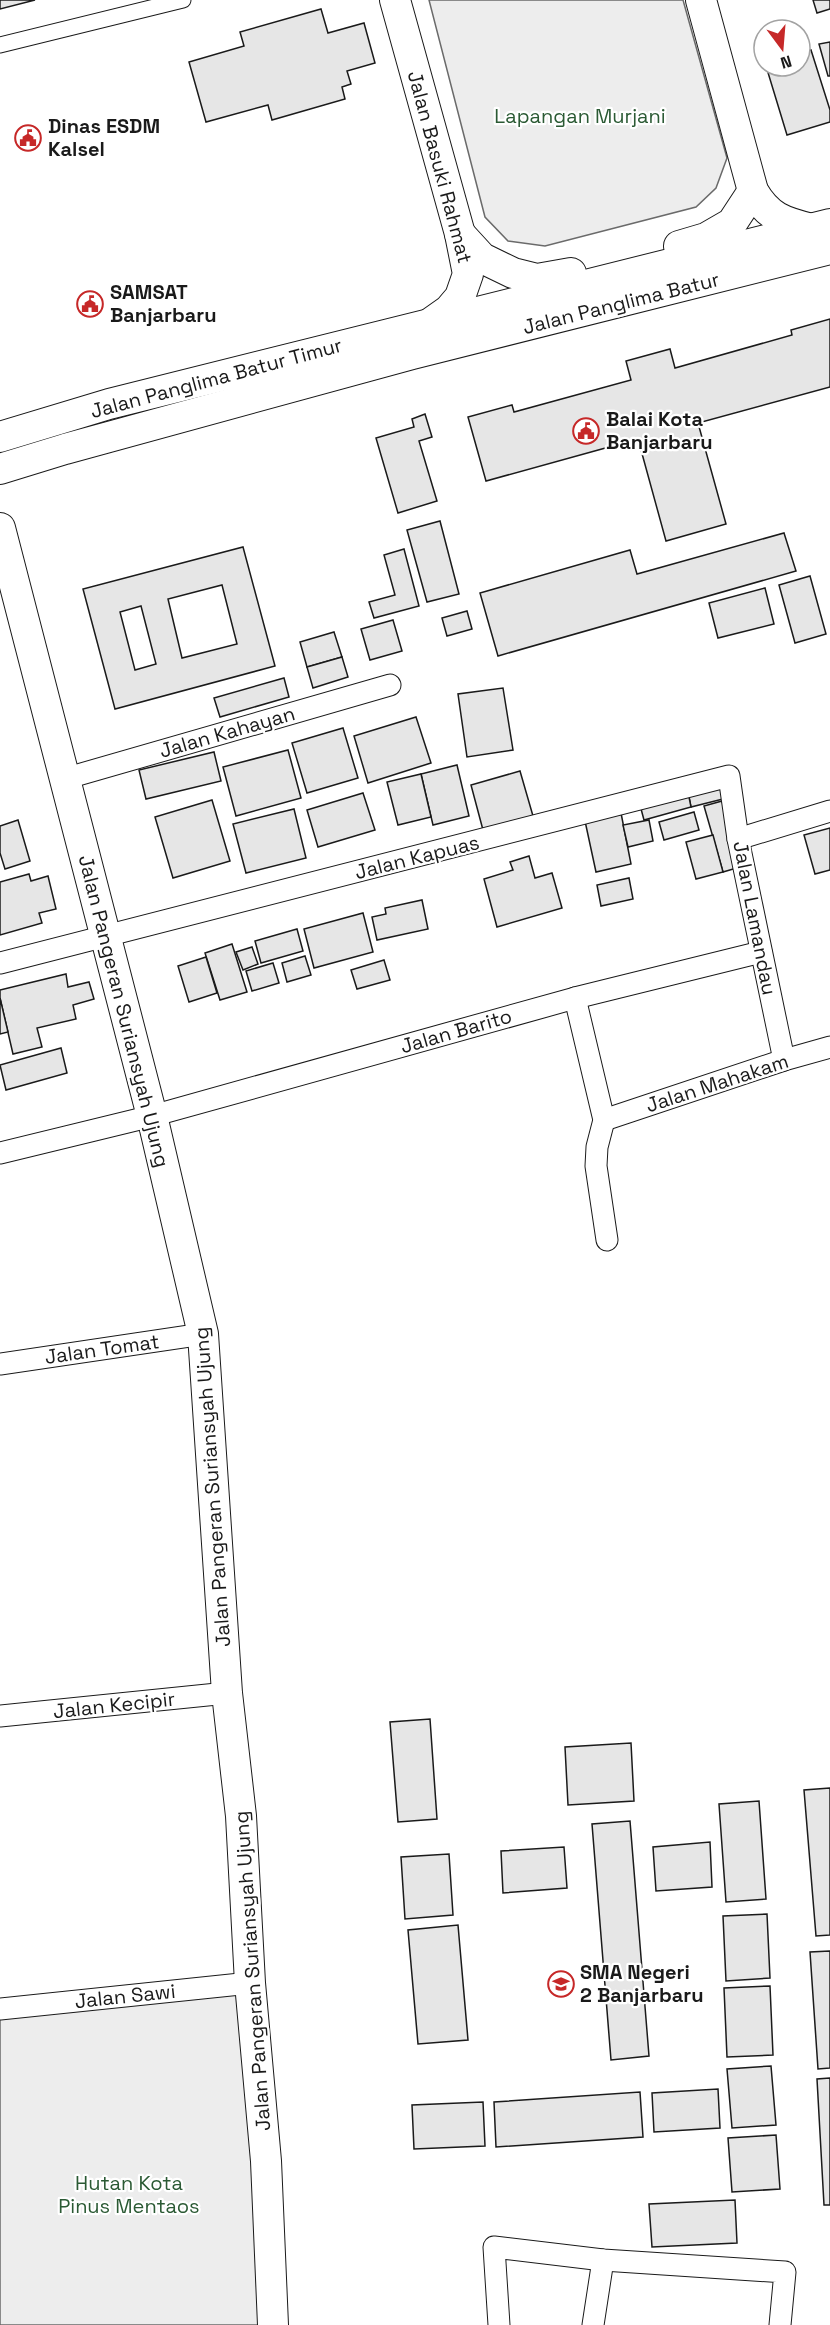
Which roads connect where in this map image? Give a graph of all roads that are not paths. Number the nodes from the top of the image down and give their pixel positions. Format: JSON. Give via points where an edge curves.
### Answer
{"nodes":[{"id":1,"x":183,"y":0,"type":"edge"},
{"id":2,"x":396,"y":0,"type":"edge"},
{"id":3,"x":701,"y":0,"type":"edge"},
{"id":4,"x":0,"y":45,"type":"edge"},
{"id":5,"x":753,"y":191,"type":"junction"},
{"id":6,"x":460,"y":234,"type":"junction"},
{"id":7,"x":824,"y":234,"type":"edge"},
{"id":8,"x":432,"y":322,"type":"junction"},
{"id":9,"x":412,"y":354,"type":"joint"},
{"id":10,"x":109,"y":404,"type":"junction"},
{"id":11,"x":118,"y":434,"type":"junction"},
{"id":12,"x":0,"y":437,"type":"edge"},
{"id":13,"x":0,"y":469,"type":"edge"},
{"id":14,"x":0,"y":528,"type":"edge"},
{"id":15,"x":390,"y":685,"type":"dead end"},
{"id":16,"x":729,"y":776,"type":"joint"},
{"id":17,"x":64,"y":779,"type":"junction"},
{"id":18,"x":830,"y":811,"type":"edge"},
{"id":19,"x":738,"y":839,"type":"junction"},
{"id":20,"x":105,"y":937,"type":"junction"},
{"id":21,"x":761,"y":952,"type":"junction"},
{"id":22,"x":0,"y":963,"type":"edge"},
{"id":23,"x":575,"y":998,"type":"junction"},
{"id":24,"x":830,"y":1047,"type":"edge"},
{"id":25,"x":784,"y":1060,"type":"junction"},
{"id":26,"x":152,"y":1116,"type":"junction"},
{"id":27,"x":604,"y":1120,"type":"junction"},
{"id":28,"x":0,"y":1153,"type":"edge"},
{"id":29,"x":607,"y":1240,"type":"dead end"},
{"id":30,"x":203,"y":1334,"type":"junction"},
{"id":31,"x":0,"y":1364,"type":"edge"},
{"id":32,"x":227,"y":1694,"type":"junction"},
{"id":33,"x":0,"y":1716,"type":"edge"},
{"id":34,"x":250,"y":1983,"type":"junction"},
{"id":35,"x":0,"y":2008,"type":"edge"},
{"id":36,"x":603,"y":2260,"type":"junction"},
{"id":37,"x":273,"y":2325,"type":"edge"},
{"id":38,"x":499,"y":2325,"type":"edge"},
{"id":39,"x":593,"y":2325,"type":"edge"},
{"id":40,"x":780,"y":2325,"type":"edge"}],
"edges":[{"from":1,"to":4,"type":"street"},
{"from":2,"to":6,"type":"main road","name":"Jalan Basuki Rahmat"},
{"from":3,"to":5,"type":"main road"},
{"from":5,"to":6,"type":"main road","via":[[732,224],[706,238],[537,279],[482,258]]},
{"from":5,"to":7,"type":"main road","via":[[763,208],[787,224]]},
{"from":6,"to":8,"type":"main road","name":"Jalan Basuki Rahmat","via":[[468,274],[460,297]]},
{"from":7,"to":8,"type":"main road","name":"Jalan Panglima Batur"},
{"from":7,"to":9,"type":"main road","name":"Jalan Panglima Batur","via":[[632,301]]},
{"from":8,"to":10,"type":"main road","name":"Jalan Panglima Batur Timur"},
{"from":9,"to":11,"type":"main road","name":"Jalan Panglima Batur Timur"},
{"from":10,"to":11,"type":"main road"},
{"from":10,"to":12,"type":"main road","name":"Jalan Panglima Batur Timur"},
{"from":11,"to":13,"type":"main road","name":"Jalan Panglima Batur Timur"},
{"from":14,"to":17,"type":"main road","name":"Jalan Pangeran Suriansyah Ujung"},
{"from":15,"to":17,"type":"street","name":"Jalan Kahayan"},
{"from":16,"to":19,"type":"street","name":"Jalan Lamandau"},
{"from":16,"to":20,"type":"street","name":"Jalan Kapuas"},
{"from":17,"to":20,"type":"main road","name":"Jalan Pangeran Suriansyah Ujung"},
{"from":18,"to":19,"type":"street"},
{"from":19,"to":21,"type":"street","name":"Jalan Lamandau"},
{"from":20,"to":22,"type":"street","name":"Jalan Kapuas"},
{"from":20,"to":26,"type":"main road","name":"Jalan Pangeran Suriansyah Ujung"},
{"from":21,"to":23,"type":"street","name":"Jalan Barito"},
{"from":21,"to":25,"type":"street","name":"Jalan Lamandau"},
{"from":23,"to":26,"type":"street","name":"Jalan Barito"},
{"from":23,"to":27,"type":"street"},
{"from":24,"to":25,"type":"street","name":"Jalan Mahakam"},
{"from":25,"to":27,"type":"street","name":"Jalan Mahakam"},
{"from":26,"to":28,"type":"street","name":"Jalan Barito"},
{"from":26,"to":30,"type":"main road","name":"Jalan Pangeran Suriansyah Ujung"},
{"from":27,"to":29,"type":"street","via":[[596,1166]]},
{"from":30,"to":31,"type":"street","name":"Jalan Tomat"},
{"from":30,"to":32,"type":"main road","name":"Jalan Pangeran Suriansyah Ujung"},
{"from":32,"to":33,"type":"street","name":"Jalan Kecipir"},
{"from":32,"to":34,"type":"main road","name":"Jalan Pangeran Suriansyah Ujung","via":[[241,1816]]},
{"from":34,"to":35,"type":"street","name":"Jalan Sawi"},
{"from":34,"to":37,"type":"main road","name":"Jalan Pangeran Suriansyah Ujung","via":[[266,2161]]},
{"from":36,"to":38,"type":"street","via":[[494,2247]]},
{"from":36,"to":39,"type":"street"},
{"from":36,"to":40,"type":"street","via":[[785,2272]]}]}
